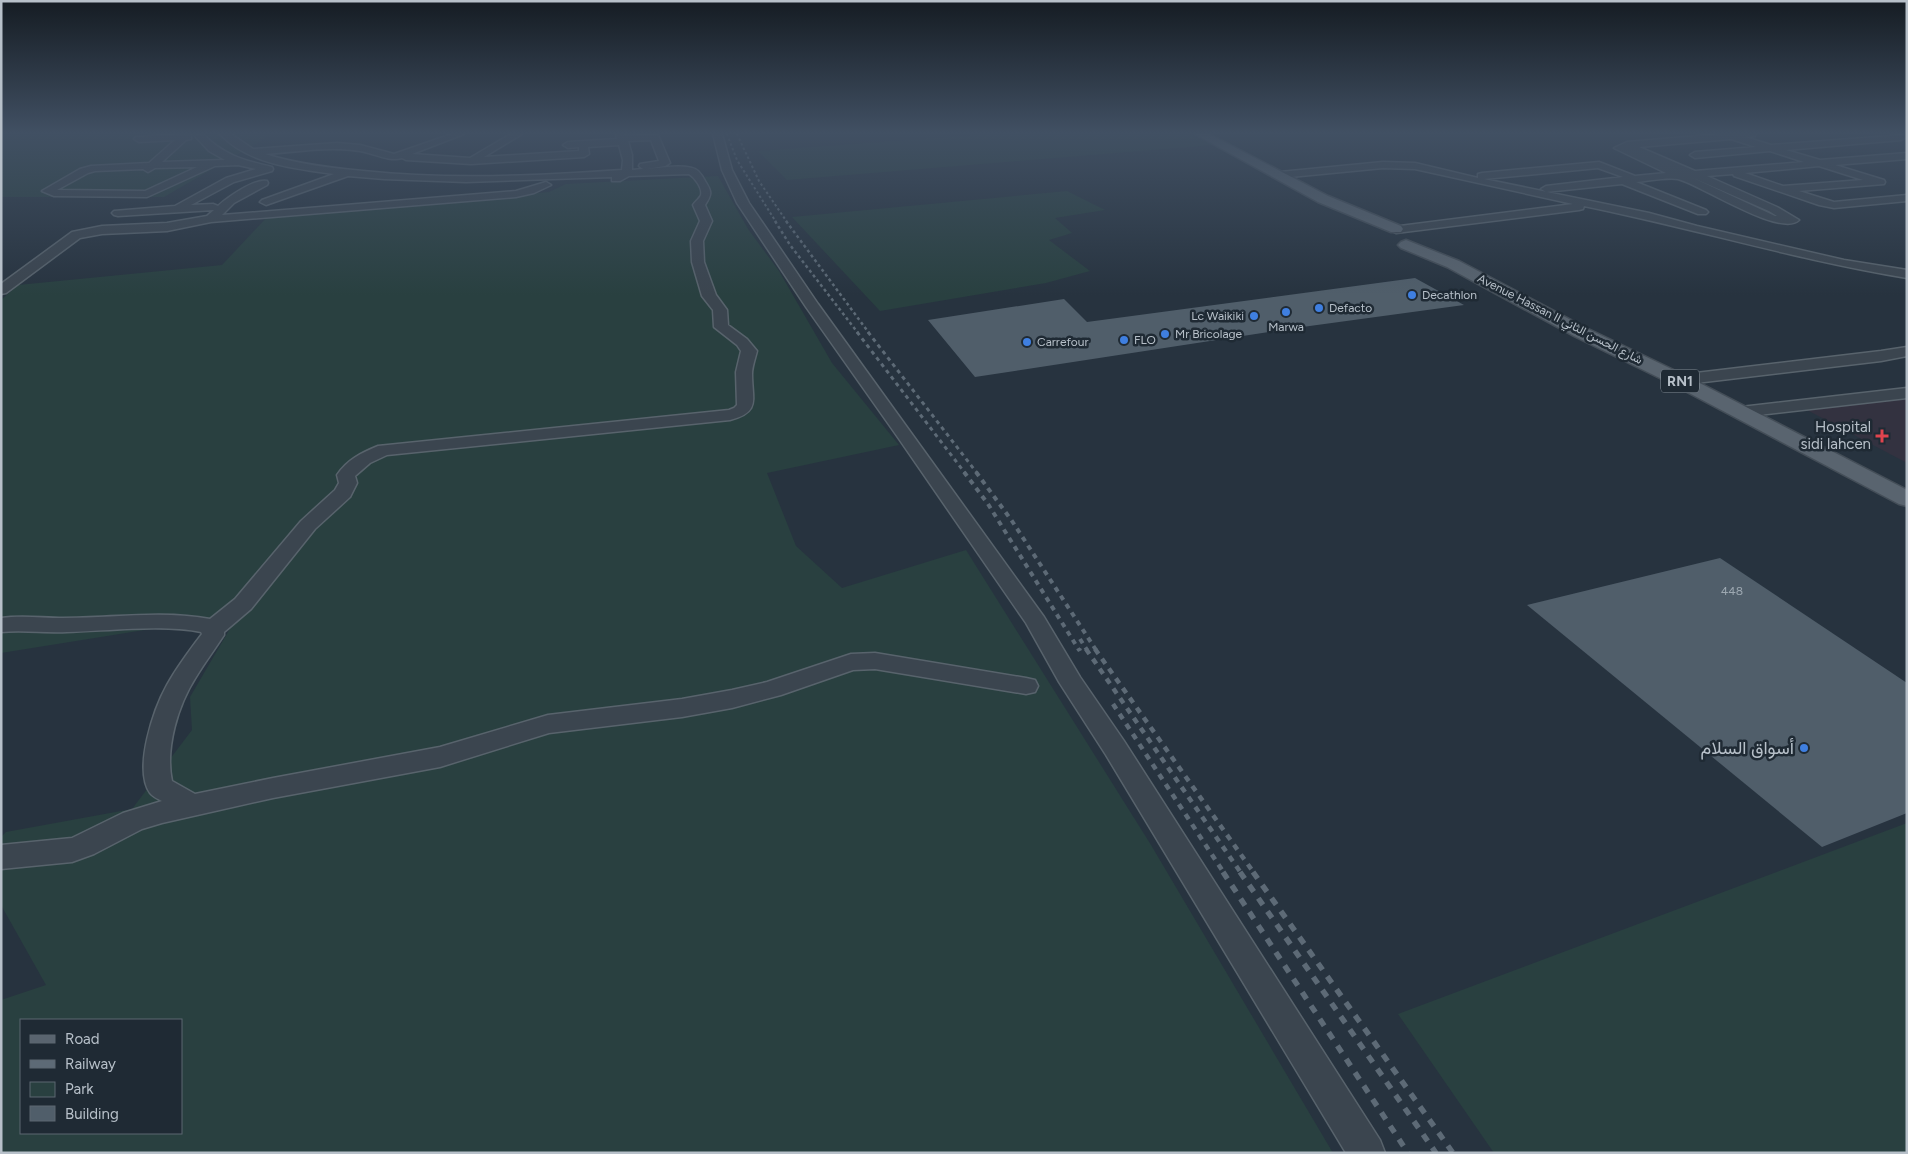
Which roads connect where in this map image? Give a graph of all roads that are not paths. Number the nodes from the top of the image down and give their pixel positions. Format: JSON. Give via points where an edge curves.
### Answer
{"nodes":[{"id":1,"x":54,"y":188,"type":"edge"},
{"id":2,"x":127,"y":188,"type":"edge"},
{"id":3,"x":162,"y":188,"type":"edge"},
{"id":4,"x":215,"y":188,"type":"edge"},
{"id":5,"x":255,"y":188,"type":"edge"},
{"id":6,"x":266,"y":188,"type":"edge"},
{"id":7,"x":304,"y":188,"type":"edge"},
{"id":8,"x":539,"y":188,"type":"edge"},
{"id":9,"x":705,"y":188,"type":"edge"},
{"id":10,"x":736,"y":188,"type":"edge"},
{"id":11,"x":1303,"y":188,"type":"edge"},
{"id":12,"x":1513,"y":188,"type":"edge"},
{"id":13,"x":1547,"y":188,"type":"edge"},
{"id":14,"x":1641,"y":188,"type":"edge"},
{"id":15,"x":1704,"y":188,"type":"edge"},
{"id":16,"x":1723,"y":188,"type":"edge"},
{"id":17,"x":1779,"y":188,"type":"edge"},
{"id":18,"x":1798,"y":188,"type":"edge"},
{"id":19,"x":1782,"y":189,"type":"junction"},
{"id":20,"x":1647,"y":190,"type":"junction"},
{"id":21,"x":1531,"y":192,"type":"junction"},
{"id":22,"x":290,"y":193,"type":"junction"},
{"id":23,"x":120,"y":195,"type":"junction"},
{"id":24,"x":372,"y":195,"type":"dead end"},
{"id":25,"x":1562,"y":198,"type":"junction"},
{"id":26,"x":1907,"y":198,"type":"edge"},
{"id":27,"x":1630,"y":201,"type":"dead end"},
{"id":28,"x":258,"y":203,"type":"junction"},
{"id":29,"x":223,"y":206,"type":"junction"},
{"id":30,"x":362,"y":207,"type":"junction"},
{"id":31,"x":1581,"y":207,"type":"junction"},
{"id":32,"x":174,"y":209,"type":"junction"},
{"id":33,"x":307,"y":212,"type":"junction"},
{"id":34,"x":1702,"y":212,"type":"dead end"},
{"id":35,"x":118,"y":213,"type":"dead end"},
{"id":36,"x":1362,"y":217,"type":"junction"},
{"id":37,"x":210,"y":219,"type":"junction"},
{"id":38,"x":1661,"y":219,"type":"junction"},
{"id":39,"x":1396,"y":229,"type":"junction"},
{"id":40,"x":1694,"y":229,"type":"junction"},
{"id":41,"x":1380,"y":231,"type":"junction"},
{"id":42,"x":1422,"y":244,"type":"junction"},
{"id":43,"x":1406,"y":245,"type":"junction"},
{"id":44,"x":1453,"y":264,"type":"junction"},
{"id":45,"x":1907,"y":274,"type":"edge"},
{"id":46,"x":1,"y":290,"type":"edge"},
{"id":47,"x":1907,"y":351,"type":"edge"},
{"id":48,"x":1679,"y":380,"type":"junction"},
{"id":49,"x":1907,"y":393,"type":"edge"},
{"id":50,"x":1741,"y":412,"type":"junction"},
{"id":51,"x":1907,"y":499,"type":"edge"},
{"id":52,"x":1,"y":625,"type":"edge"},
{"id":53,"x":213,"y":629,"type":"junction"},
{"id":54,"x":1026,"y":686,"type":"dead end"},
{"id":55,"x":191,"y":805,"type":"junction"},
{"id":56,"x":1,"y":857,"type":"edge"},
{"id":57,"x":1367,"y":1153,"type":"edge"}],
"edges":[{"from":1,"to":23,"type":"street","via":[[47,192]]},
{"from":2,"to":23,"type":"street"},
{"from":3,"to":23,"type":"street","via":[[152,193]]},
{"from":4,"to":32,"type":"street"},
{"from":5,"to":29,"type":"street"},
{"from":6,"to":22,"type":"street"},
{"from":7,"to":22,"type":"street"},
{"from":8,"to":30,"type":"street","via":[[516,194]]},
{"from":9,"to":53,"type":"street","via":[[706,195],[698,205],[706,221],[697,241],[698,262],[709,296],[720,310],[721,327],[749,351],[744,372],[745,405],[740,412],[384,450],[367,456],[355,463],[346,475],[348,483],[343,493],[308,525],[243,604]]},
{"from":10,"to":57,"type":"street","via":[[813,307],[1036,622]]},
{"from":11,"to":36,"type":"main road","number":"RN1"},
{"from":12,"to":21,"type":"street"},
{"from":13,"to":21,"type":"street"},
{"from":14,"to":20,"type":"street"},
{"from":15,"to":16,"type":"street","via":[[1773,219],[1794,219]]},
{"from":17,"to":19,"type":"street"},
{"from":18,"to":19,"type":"street"},
{"from":19,"to":26,"type":"street","via":[[1830,205]]},
{"from":20,"to":25,"type":"street"},
{"from":20,"to":34,"type":"street"},
{"from":21,"to":25,"type":"street"},
{"from":21,"to":31,"type":"street","via":[[1540,198]]},
{"from":22,"to":28,"type":"street"},
{"from":24,"to":30,"type":"street"},
{"from":25,"to":38,"type":"street"},
{"from":27,"to":38,"type":"street"},
{"from":28,"to":29,"type":"street"},
{"from":28,"to":33,"type":"street","via":[[312,199],[314,202]]},
{"from":29,"to":32,"type":"street"},
{"from":29,"to":37,"type":"street"},
{"from":30,"to":33,"type":"street"},
{"from":31,"to":39,"type":"street"},
{"from":31,"to":40,"type":"street"},
{"from":32,"to":35,"type":"street"},
{"from":33,"to":37,"type":"street"},
{"from":36,"to":39,"type":"main road","number":"RN1"},
{"from":36,"to":41,"type":"main road","number":"RN1"},
{"from":37,"to":46,"type":"street","via":[[167,227],[102,230],[76,235]]},
{"from":38,"to":40,"type":"street"},
{"from":39,"to":41,"type":"main road"},
{"from":39,"to":42,"type":"main road","number":"RN1"},
{"from":40,"to":45,"type":"street","via":[[1844,264]]},
{"from":41,"to":43,"type":"main road","number":"RN1"},
{"from":42,"to":43,"type":"main road"},
{"from":42,"to":44,"type":"main road","name":"Avenue Hassan II شارع الحسن الثاني","number":"RN1"},
{"from":43,"to":44,"type":"main road","name":"Avenue Hassan II شارع الحسن الثاني","number":"RN1"},
{"from":44,"to":48,"type":"main road","name":"Avenue Hassan II شارع الحسن الثاني","number":"RN1","via":[[1580,332]]},
{"from":47,"to":48,"type":"street"},
{"from":48,"to":50,"type":"main road","name":"Avenue Hassan II شارع الحسن الثاني","number":"RN1"},
{"from":49,"to":50,"type":"street"},
{"from":50,"to":51,"type":"main road","name":"Avenue Hassan II شارع الحسن الثاني","number":"RN1"},
{"from":52,"to":53,"type":"street","via":[[164,622],[193,623]]},
{"from":53,"to":55,"type":"street","via":[[213,635],[175,693],[157,761],[156,776],[160,786]]},
{"from":54,"to":55,"type":"street","via":[[875,661],[851,662],[732,699],[548,724],[440,757]]},
{"from":55,"to":56,"type":"street","via":[[133,821],[72,850]]}]}
